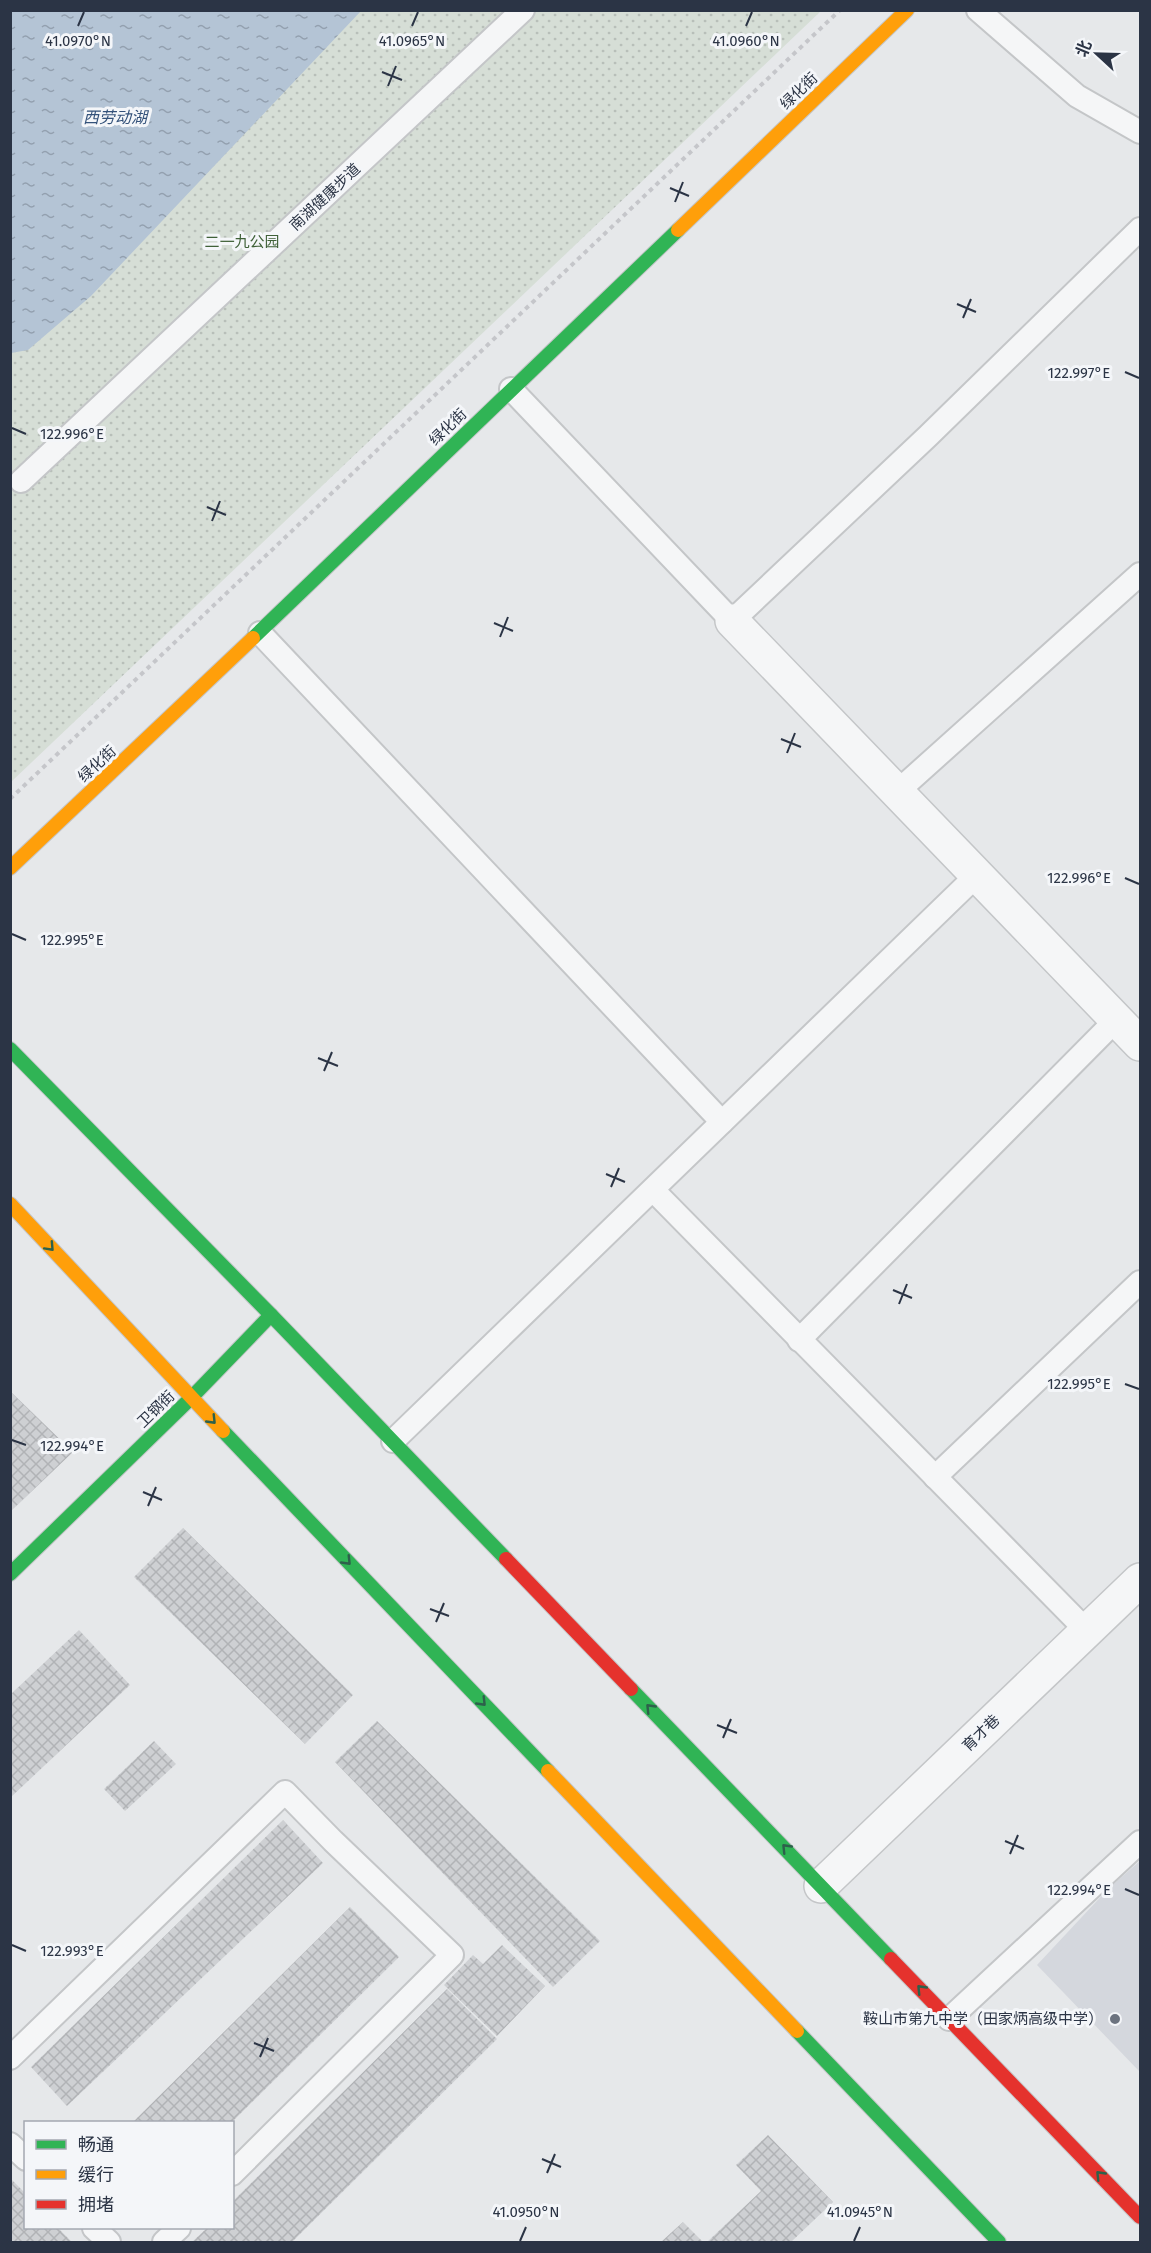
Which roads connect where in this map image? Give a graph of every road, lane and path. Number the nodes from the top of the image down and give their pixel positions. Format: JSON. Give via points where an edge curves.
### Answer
{"nodes":[{"id":1,"x":523,"y":10,"type":"edge"},
{"id":2,"x":840,"y":10,"type":"edge"},
{"id":3,"x":907,"y":10,"type":"edge"},
{"id":4,"x":978,"y":10,"type":"edge"},
{"id":5,"x":1140,"y":132,"type":"edge"},
{"id":6,"x":1140,"y":229,"type":"edge"},
{"id":7,"x":511,"y":389,"type":"junction"},
{"id":8,"x":21,"y":482,"type":"dead end"},
{"id":9,"x":1140,"y":574,"type":"edge"},
{"id":10,"x":732,"y":621,"type":"junction"},
{"id":11,"x":260,"y":633,"type":"junction"},
{"id":12,"x":898,"y":791,"type":"junction"},
{"id":13,"x":10,"y":799,"type":"edge"},
{"id":14,"x":10,"y":868,"type":"edge"},
{"id":15,"x":978,"y":874,"type":"junction"},
{"id":16,"x":1117,"y":1019,"type":"junction"},
{"id":17,"x":1140,"y":1044,"type":"edge"},
{"id":18,"x":10,"y":1049,"type":"edge"},
{"id":19,"x":722,"y":1122,"type":"junction"},
{"id":20,"x":652,"y":1190,"type":"junction"},
{"id":21,"x":10,"y":1204,"type":"edge"},
{"id":22,"x":1140,"y":1282,"type":"edge"},
{"id":23,"x":271,"y":1315,"type":"junction"},
{"id":24,"x":799,"y":1340,"type":"junction"},
{"id":25,"x":191,"y":1398,"type":"junction"},
{"id":26,"x":393,"y":1442,"type":"junction"},
{"id":27,"x":935,"y":1478,"type":"junction"},
{"id":28,"x":10,"y":1574,"type":"edge"},
{"id":29,"x":1140,"y":1580,"type":"edge"},
{"id":30,"x":1087,"y":1631,"type":"junction"},
{"id":31,"x":1140,"y":1842,"type":"edge"},
{"id":32,"x":821,"y":1886,"type":"junction"},
{"id":33,"x":949,"y":2019,"type":"junction"},
{"id":34,"x":10,"y":2058,"type":"edge"},
{"id":35,"x":10,"y":2144,"type":"edge"},
{"id":36,"x":24,"y":2157,"type":"edge"},
{"id":37,"x":234,"y":2172,"type":"edge"},
{"id":38,"x":1140,"y":2217,"type":"edge"},
{"id":39,"x":95,"y":2229,"type":"edge"},
{"id":40,"x":178,"y":2229,"type":"edge"},
{"id":41,"x":109,"y":2242,"type":"edge"},
{"id":42,"x":164,"y":2242,"type":"edge"},
{"id":43,"x":999,"y":2242,"type":"edge"}],
"edges":[{"from":1,"to":8,"type":"lane","name":"南湖健康步道"},
{"from":2,"to":13,"type":"path"},
{"from":3,"to":7,"type":"main road","name":"绿化街"},
{"from":4,"to":5,"type":"lane","via":[[1077,96]]},
{"from":6,"to":10,"type":"lane"},
{"from":7,"to":10,"type":"lane"},
{"from":7,"to":11,"type":"main road","name":"绿化街"},
{"from":9,"to":12,"type":"lane"},
{"from":10,"to":12,"type":"street"},
{"from":11,"to":14,"type":"main road","name":"绿化街"},
{"from":11,"to":19,"type":"lane"},
{"from":12,"to":15,"type":"street"},
{"from":15,"to":16,"type":"street"},
{"from":15,"to":19,"type":"lane"},
{"from":16,"to":17,"type":"street"},
{"from":16,"to":24,"type":"lane"},
{"from":18,"to":23,"type":"main road"},
{"from":19,"to":20,"type":"lane"},
{"from":20,"to":24,"type":"lane"},
{"from":20,"to":26,"type":"lane"},
{"from":21,"to":25,"type":"main road","one_way":true},
{"from":22,"to":27,"type":"lane"},
{"from":23,"to":25,"type":"main road","name":"卫钢街"},
{"from":23,"to":26,"type":"main road"},
{"from":24,"to":27,"type":"lane"},
{"from":25,"to":28,"type":"main road","name":"卫钢街"},
{"from":25,"to":43,"type":"main road","one_way":true},
{"from":32,"to":26,"type":"main road","one_way":true},
{"from":27,"to":30,"type":"lane"},
{"from":29,"to":30,"type":"street","name":"育才巷"},
{"from":30,"to":32,"type":"street","name":"育才巷"},
{"from":31,"to":33,"type":"lane"},
{"from":33,"to":32,"type":"main road","one_way":true},
{"from":38,"to":33,"type":"main road","one_way":true},
{"from":34,"to":37,"type":"lane","via":[[285,1792],[452,1955]]},
{"from":35,"to":36,"type":"lane"},
{"from":39,"to":41,"type":"lane"},
{"from":40,"to":42,"type":"lane"}]}
